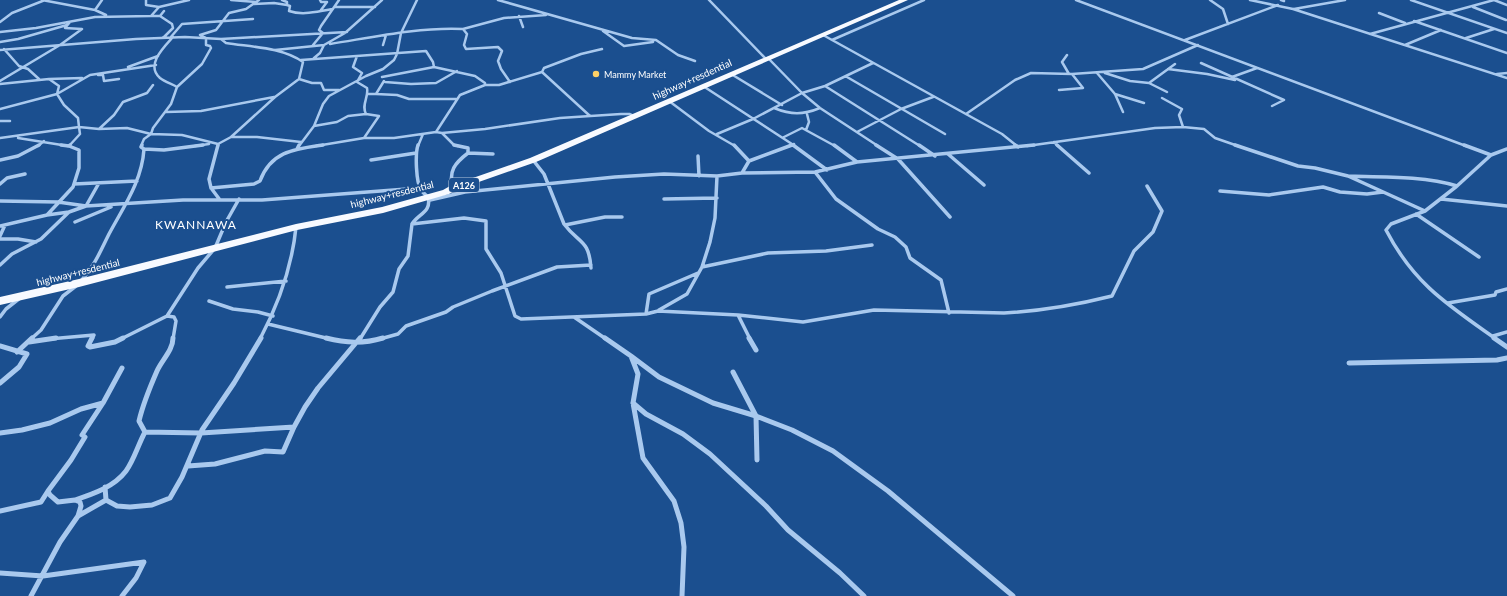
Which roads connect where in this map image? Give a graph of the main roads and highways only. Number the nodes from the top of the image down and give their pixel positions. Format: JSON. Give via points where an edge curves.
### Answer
{"nodes":[{"id":1,"x":905,"y":0,"type":"edge"},
{"id":2,"x":0,"y":301,"type":"edge"}],
"edges":[{"from":1,"to":2,"type":"highway","name":"highway+resdential","number":"A126","via":[[533,160],[429,198],[296,227]]}]}
